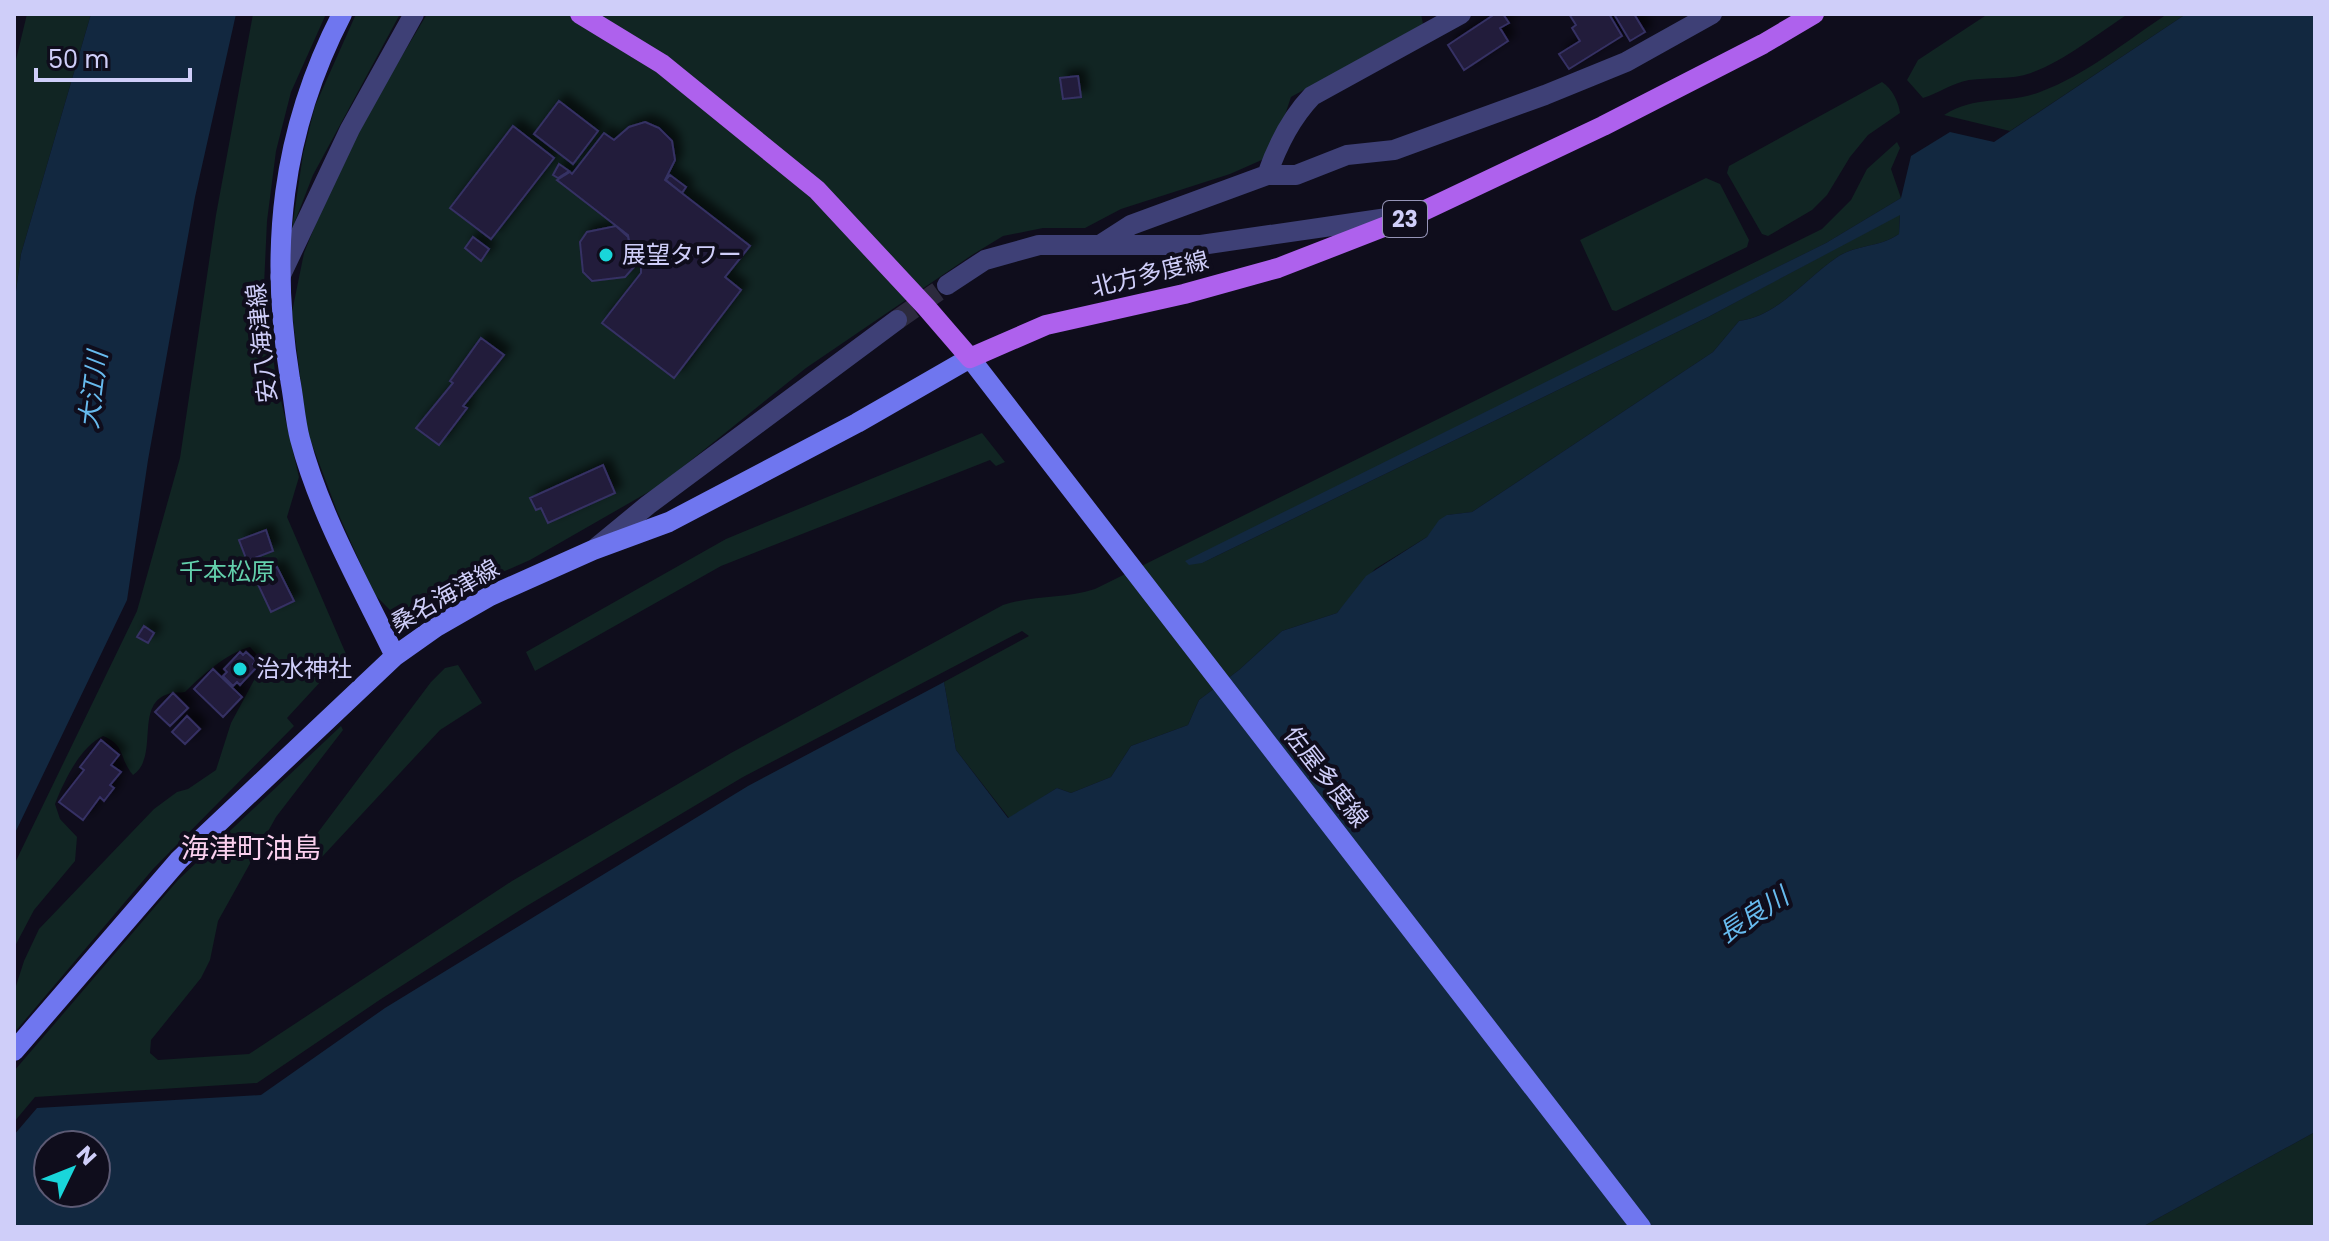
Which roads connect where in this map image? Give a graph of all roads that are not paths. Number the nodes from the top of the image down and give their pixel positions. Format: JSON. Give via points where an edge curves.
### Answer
{"nodes":[{"id":1,"x":342,"y":14,"type":"edge"},
{"id":2,"x":414,"y":14,"type":"edge"},
{"id":3,"x":580,"y":14,"type":"edge"},
{"id":4,"x":1461,"y":14,"type":"edge"},
{"id":5,"x":1712,"y":14,"type":"edge"},
{"id":6,"x":1814,"y":14,"type":"edge"},
{"id":7,"x":1267,"y":175,"type":"junction"},
{"id":8,"x":1417,"y":214,"type":"junction"},
{"id":9,"x":1103,"y":243,"type":"junction"},
{"id":10,"x":280,"y":277,"type":"junction"},
{"id":11,"x":947,"y":285,"type":"tunnel mouth"},
{"id":12,"x":897,"y":320,"type":"tunnel mouth"},
{"id":13,"x":970,"y":358,"type":"junction"},
{"id":14,"x":593,"y":550,"type":"junction"},
{"id":15,"x":395,"y":656,"type":"junction"},
{"id":16,"x":14,"y":1051,"type":"edge"},
{"id":17,"x":1641,"y":1227,"type":"edge"}],
"edges":[{"from":1,"to":10,"type":"main road","name":"安八海津線","via":[[306,97],[292,148],[281,216]]},
{"from":2,"to":10,"type":"street","via":[[350,129]]},
{"from":3,"to":13,"type":"main road","via":[[662,64],[817,190]]},
{"from":4,"to":7,"type":"street","via":[[1312,96],[1275,152]]},
{"from":5,"to":7,"type":"street","via":[[1626,62],[1394,150],[1347,155],[1296,175]]},
{"from":6,"to":8,"type":"main road","name":"北方多度線","number":"23","via":[[1603,126]]},
{"from":7,"to":9,"type":"street","via":[[1131,225]]},
{"from":8,"to":9,"type":"street","via":[[1201,245]]},
{"from":8,"to":13,"type":"main road","name":"北方多度線","number":"23","via":[[1278,268],[1046,325]]},
{"from":9,"to":11,"type":"street","via":[[1039,245],[985,260]]},
{"from":10,"to":15,"type":"main road","name":"安八海津線","via":[[284,343],[300,439],[330,520]]},
{"from":12,"to":14,"type":"street"},
{"from":13,"to":14,"type":"main road","name":"桑名海津線","via":[[669,522]]},
{"from":13,"to":17,"type":"main road","name":"佐屋多度線"},
{"from":14,"to":15,"type":"main road","name":"桑名海津線","via":[[490,596]]},
{"from":15,"to":16,"type":"main road","name":"桑名海津線","via":[[179,860]]}]}
